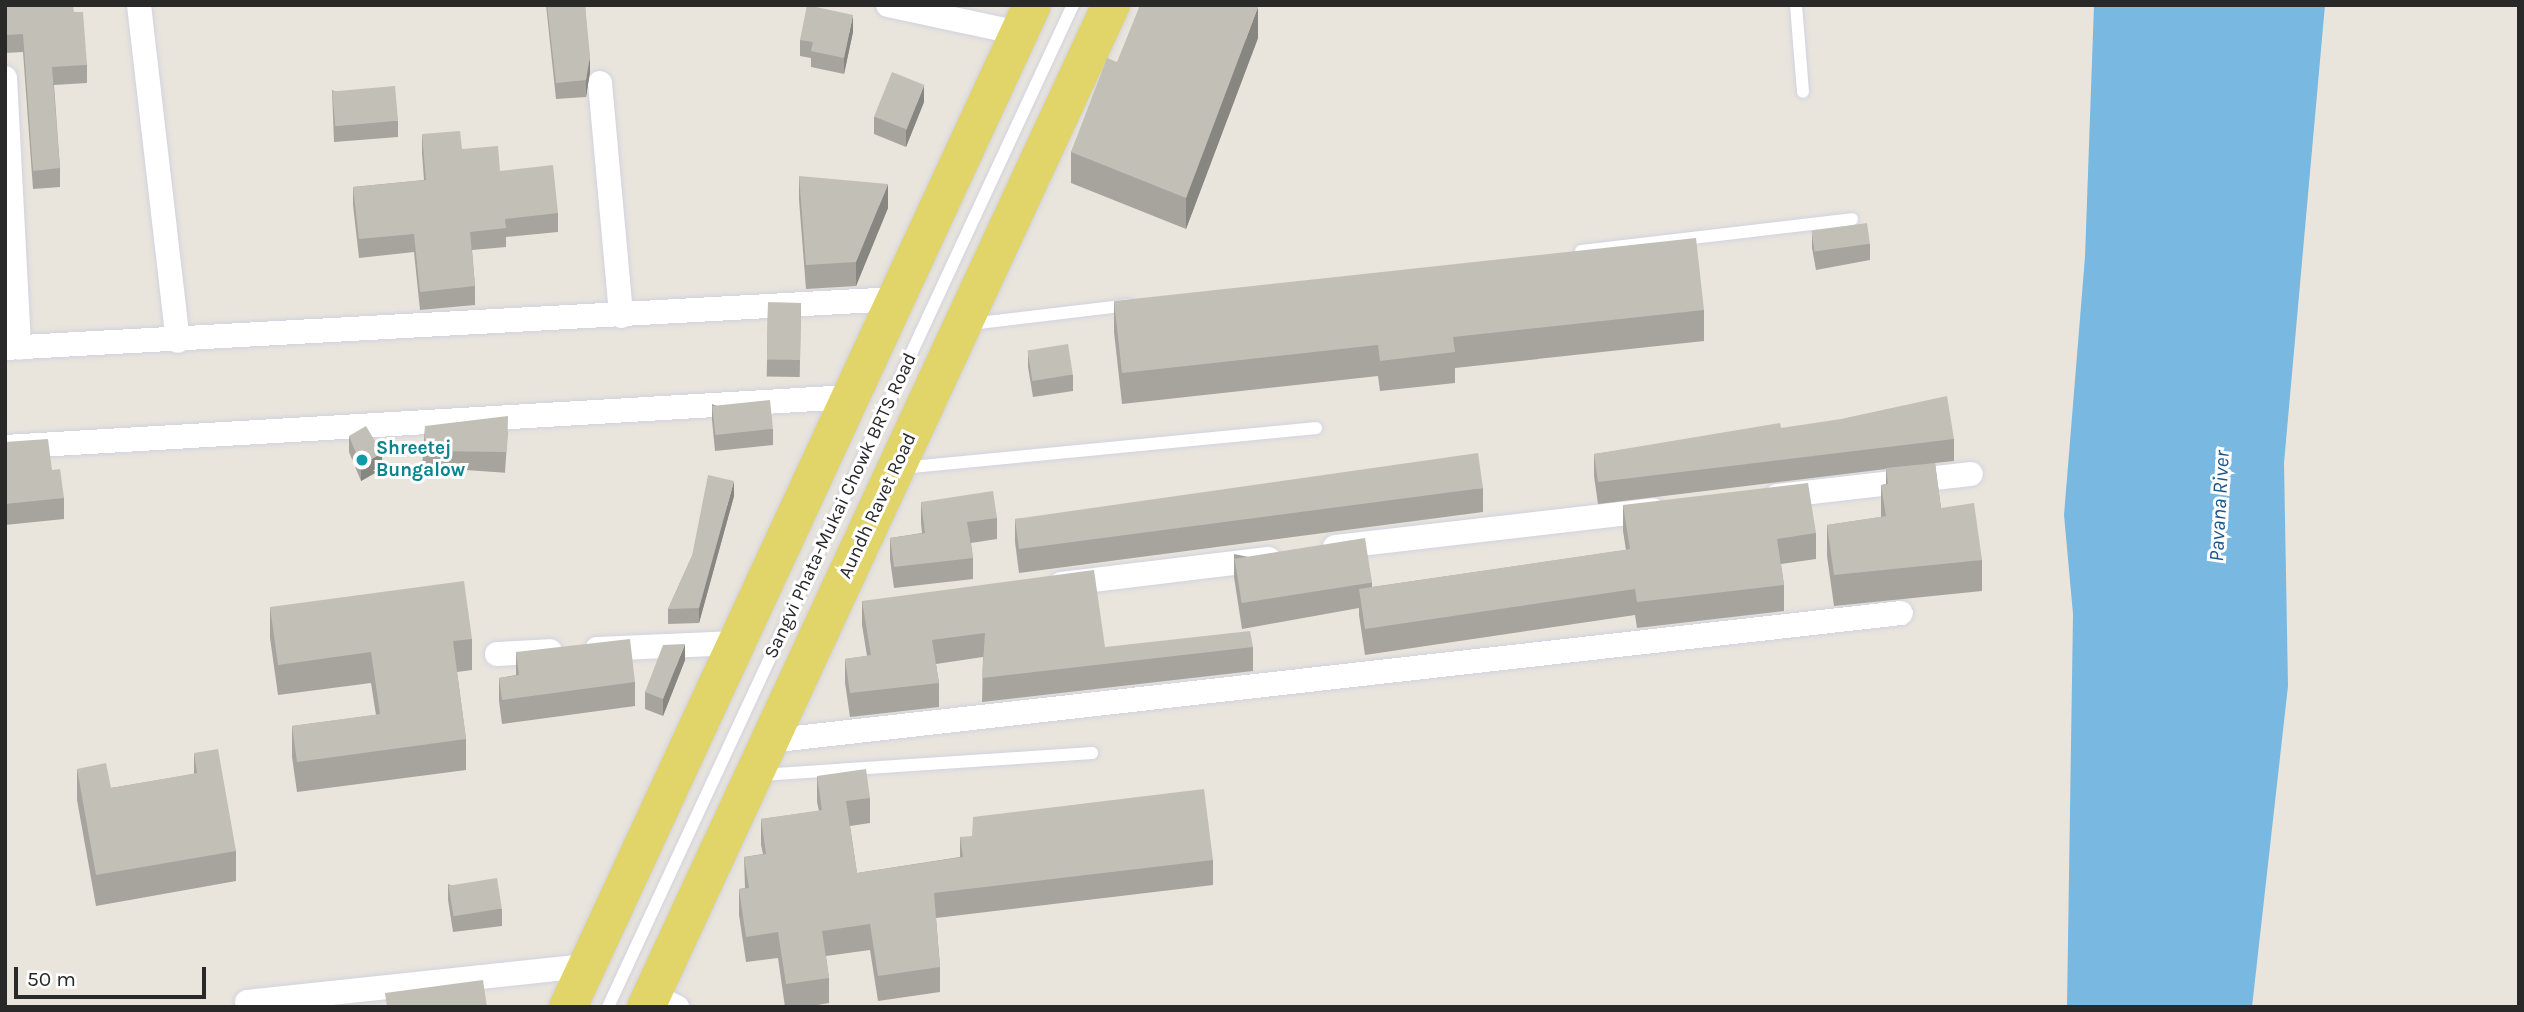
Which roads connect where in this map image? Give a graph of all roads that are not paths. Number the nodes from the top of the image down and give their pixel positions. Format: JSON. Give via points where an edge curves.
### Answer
{"nodes":[{"id":1,"x":139,"y":5,"type":"edge"},
{"id":2,"x":888,"y":5,"type":"edge"},
{"id":3,"x":1073,"y":5,"type":"edge"},
{"id":4,"x":1111,"y":5,"type":"edge"},
{"id":5,"x":1797,"y":5,"type":"edge"},
{"id":6,"x":1025,"y":19,"type":"edge"},
{"id":7,"x":5,"y":78,"type":"edge"},
{"id":8,"x":600,"y":83,"type":"dead end"},
{"id":9,"x":1803,"y":92,"type":"dead end"},
{"id":10,"x":1852,"y":219,"type":"dead end"},
{"id":11,"x":1564,"y":253,"type":"edge"},
{"id":12,"x":895,"y":299,"type":"junction"},
{"id":13,"x":1152,"y":302,"type":"edge"},
{"id":14,"x":621,"y":316,"type":"junction"},
{"id":15,"x":962,"y":325,"type":"junction"},
{"id":16,"x":178,"y":341,"type":"junction"},
{"id":17,"x":12,"y":348,"type":"edge"},
{"id":18,"x":850,"y":397,"type":"junction"},
{"id":19,"x":1316,"y":428,"type":"dead end"},
{"id":20,"x":5,"y":447,"type":"edge"},
{"id":21,"x":896,"y":468,"type":"junction"},
{"id":22,"x":1971,"y":474,"type":"dead end"},
{"id":23,"x":1753,"y":498,"type":"edge"},
{"id":24,"x":1673,"y":507,"type":"edge"},
{"id":25,"x":1315,"y":551,"type":"edge"},
{"id":26,"x":1288,"y":555,"type":"edge"},
{"id":27,"x":1032,"y":587,"type":"edge"},
{"id":28,"x":1901,"y":613,"type":"dead end"},
{"id":29,"x":736,"y":643,"type":"junction"},
{"id":30,"x":497,"y":654,"type":"dead end"},
{"id":31,"x":769,"y":741,"type":"junction"},
{"id":32,"x":1092,"y":753,"type":"dead end"},
{"id":33,"x":754,"y":775,"type":"junction"},
{"id":34,"x":583,"y":966,"type":"junction"},
{"id":35,"x":247,"y":1002,"type":"dead end"},
{"id":36,"x":658,"y":1003,"type":"edge"},
{"id":37,"x":568,"y":1007,"type":"edge"},
{"id":38,"x":608,"y":1007,"type":"edge"}],
"edges":[{"from":1,"to":16,"type":"street"},
{"from":2,"to":6,"type":"street"},
{"from":3,"to":38,"type":"lane","name":"Sangvi Phata-Mukai Chowk BRTS Road"},
{"from":4,"to":15,"type":"main road","name":"Aundh Ravet Road"},
{"from":5,"to":9,"type":"lane"},
{"from":6,"to":12,"type":"main road"},
{"from":7,"to":17,"type":"street"},
{"from":8,"to":14,"type":"street"},
{"from":10,"to":11,"type":"lane"},
{"from":12,"to":14,"type":"street"},
{"from":12,"to":18,"type":"main road"},
{"from":13,"to":15,"type":"lane"},
{"from":14,"to":16,"type":"street"},
{"from":15,"to":21,"type":"main road","name":"Aundh Ravet Road"},
{"from":16,"to":17,"type":"street"},
{"from":18,"to":20,"type":"street"},
{"from":18,"to":29,"type":"main road"},
{"from":19,"to":21,"type":"lane"},
{"from":21,"to":31,"type":"main road","name":"Aundh Ravet Road","via":[[843,610]]},
{"from":22,"to":23,"type":"street"},
{"from":24,"to":25,"type":"street"},
{"from":26,"to":27,"type":"street"},
{"from":28,"to":31,"type":"street"},
{"from":29,"to":30,"type":"street"},
{"from":29,"to":34,"type":"main road"},
{"from":31,"to":33,"type":"main road","name":"Aundh Ravet Road"},
{"from":32,"to":33,"type":"lane"},
{"from":33,"to":36,"type":"main road","name":"Aundh Ravet Road"},
{"from":34,"to":35,"type":"street"},
{"from":34,"to":37,"type":"main road"}]}
